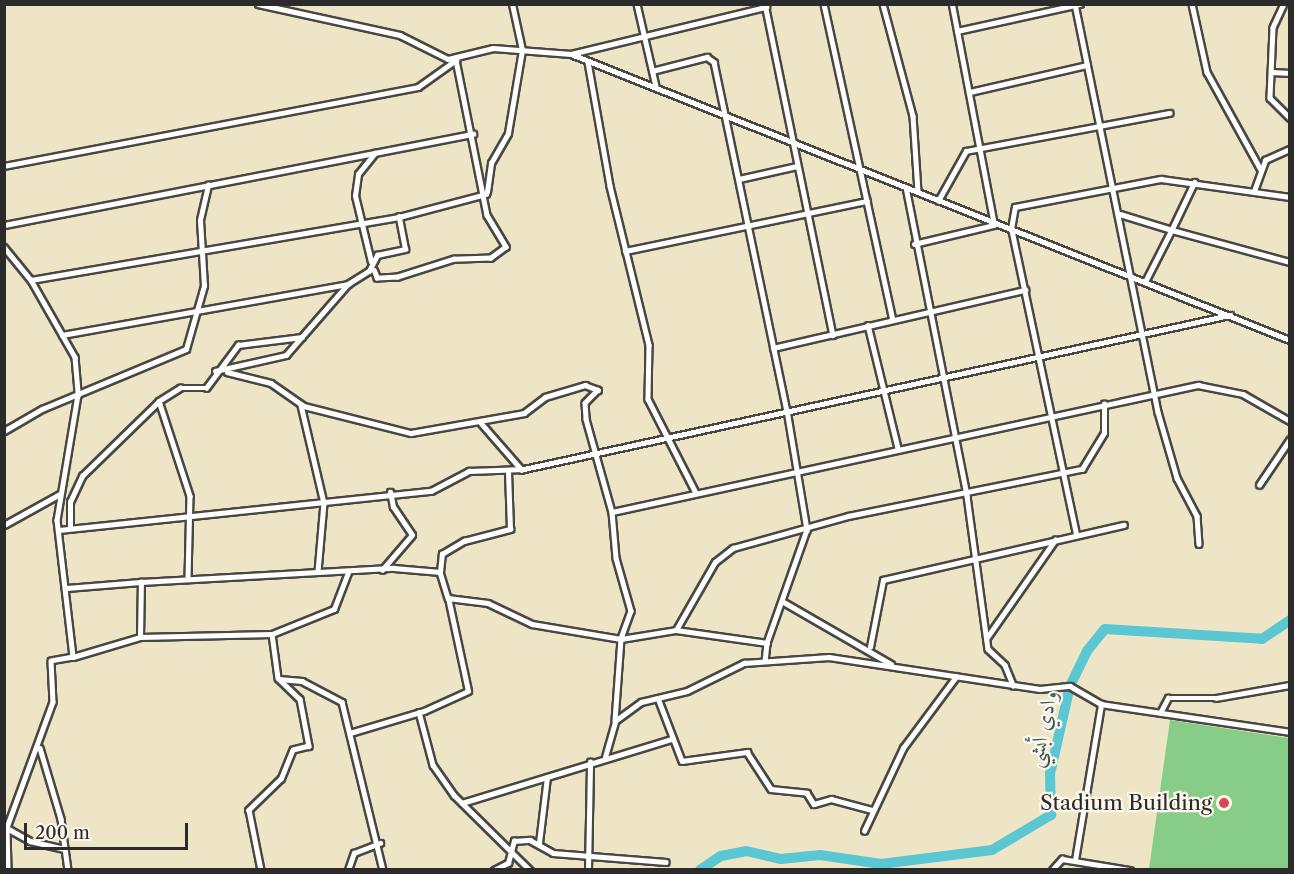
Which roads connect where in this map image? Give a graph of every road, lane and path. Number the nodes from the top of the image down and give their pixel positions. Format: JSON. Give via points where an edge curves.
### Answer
{"nodes":[{"id":1,"x":258,"y":4,"type":"edge"},
{"id":2,"x":512,"y":4,"type":"edge"},
{"id":3,"x":638,"y":4,"type":"edge"},
{"id":4,"x":824,"y":4,"type":"edge"},
{"id":5,"x":883,"y":4,"type":"edge"},
{"id":6,"x":952,"y":4,"type":"edge"},
{"id":7,"x":1192,"y":4,"type":"edge"},
{"id":8,"x":1284,"y":4,"type":"edge"},
{"id":9,"x":1077,"y":5,"type":"edge"},
{"id":10,"x":765,"y":6,"type":"edge"},
{"id":11,"x":957,"y":31,"type":"junction"},
{"id":12,"x":644,"y":35,"type":"junction"},
{"id":13,"x":522,"y":50,"type":"junction"},
{"id":14,"x":571,"y":54,"type":"junction"},
{"id":15,"x":456,"y":60,"type":"junction"},
{"id":16,"x":588,"y":62,"type":"junction"},
{"id":17,"x":1087,"y":65,"type":"junction"},
{"id":18,"x":652,"y":71,"type":"junction"},
{"id":19,"x":1272,"y":72,"type":"junction"},
{"id":20,"x":1290,"y":73,"type":"edge"},
{"id":21,"x":656,"y":86,"type":"junction"},
{"id":22,"x":970,"y":92,"type":"junction"},
{"id":23,"x":1169,"y":113,"type":"dead end"},
{"id":24,"x":727,"y":115,"type":"junction"},
{"id":25,"x":1290,"y":118,"type":"edge"},
{"id":26,"x":1098,"y":125,"type":"junction"},
{"id":27,"x":473,"y":134,"type":"junction"},
{"id":28,"x":792,"y":141,"type":"junction"},
{"id":29,"x":1290,"y":149,"type":"edge"},
{"id":30,"x":979,"y":150,"type":"junction"},
{"id":31,"x":375,"y":153,"type":"junction"},
{"id":32,"x":4,"y":166,"type":"edge"},
{"id":33,"x":797,"y":166,"type":"junction"},
{"id":34,"x":861,"y":167,"type":"junction"},
{"id":35,"x":1261,"y":170,"type":"junction"},
{"id":36,"x":739,"y":179,"type":"junction"},
{"id":37,"x":1195,"y":182,"type":"junction"},
{"id":38,"x":208,"y":185,"type":"junction"},
{"id":39,"x":1112,"y":185,"type":"junction"},
{"id":40,"x":906,"y":187,"type":"junction"},
{"id":41,"x":1254,"y":191,"type":"junction"},
{"id":42,"x":918,"y":192,"type":"junction"},
{"id":43,"x":486,"y":194,"type":"junction"},
{"id":44,"x":1290,"y":197,"type":"edge"},
{"id":45,"x":867,"y":201,"type":"junction"},
{"id":46,"x":938,"y":201,"type":"junction"},
{"id":47,"x":806,"y":213,"type":"junction"},
{"id":48,"x":1120,"y":214,"type":"junction"},
{"id":49,"x":399,"y":217,"type":"junction"},
{"id":50,"x":363,"y":223,"type":"junction"},
{"id":51,"x":4,"y":225,"type":"edge"},
{"id":52,"x":747,"y":225,"type":"junction"},
{"id":53,"x":994,"y":225,"type":"junction"},
{"id":54,"x":1011,"y":229,"type":"junction"},
{"id":55,"x":1172,"y":230,"type":"junction"},
{"id":56,"x":914,"y":244,"type":"junction"},
{"id":57,"x":4,"y":247,"type":"edge"},
{"id":58,"x":199,"y":251,"type":"junction"},
{"id":59,"x":625,"y":251,"type":"junction"},
{"id":60,"x":371,"y":262,"type":"dead end"},
{"id":61,"x":1290,"y":262,"type":"edge"},
{"id":62,"x":374,"y":272,"type":"dead end"},
{"id":63,"x":1133,"y":276,"type":"junction"},
{"id":64,"x":31,"y":280,"type":"junction"},
{"id":65,"x":1146,"y":281,"type":"junction"},
{"id":66,"x":348,"y":284,"type":"junction"},
{"id":67,"x":1025,"y":290,"type":"junction"},
{"id":68,"x":197,"y":312,"type":"junction"},
{"id":69,"x":928,"y":313,"type":"junction"},
{"id":70,"x":1230,"y":315,"type":"junction"},
{"id":71,"x":892,"y":320,"type":"junction"},
{"id":72,"x":868,"y":325,"type":"junction"},
{"id":73,"x":1143,"y":330,"type":"junction"},
{"id":74,"x":62,"y":335,"type":"junction"},
{"id":75,"x":833,"y":335,"type":"junction"},
{"id":76,"x":302,"y":337,"type":"junction"},
{"id":77,"x":1290,"y":340,"type":"edge"},
{"id":78,"x":773,"y":348,"type":"junction"},
{"id":79,"x":1038,"y":353,"type":"junction"},
{"id":80,"x":215,"y":371,"type":"junction"},
{"id":81,"x":228,"y":372,"type":"junction"},
{"id":82,"x":943,"y":375,"type":"junction"},
{"id":83,"x":884,"y":389,"type":"junction"},
{"id":84,"x":1156,"y":392,"type":"junction"},
{"id":85,"x":78,"y":395,"type":"junction"},
{"id":86,"x":159,"y":401,"type":"junction"},
{"id":87,"x":1104,"y":404,"type":"junction"},
{"id":88,"x":301,"y":405,"type":"junction"},
{"id":89,"x":787,"y":410,"type":"junction"},
{"id":90,"x":1051,"y":414,"type":"junction"},
{"id":91,"x":1290,"y":421,"type":"edge"},
{"id":92,"x":481,"y":423,"type":"junction"},
{"id":93,"x":4,"y":430,"type":"edge"},
{"id":94,"x":953,"y":436,"type":"junction"},
{"id":95,"x":667,"y":438,"type":"junction"},
{"id":96,"x":1290,"y":439,"type":"edge"},
{"id":97,"x":898,"y":448,"type":"junction"},
{"id":98,"x":593,"y":452,"type":"junction"},
{"id":99,"x":797,"y":469,"type":"junction"},
{"id":100,"x":522,"y":470,"type":"junction"},
{"id":101,"x":508,"y":472,"type":"junction"},
{"id":102,"x":1065,"y":475,"type":"junction"},
{"id":103,"x":1259,"y":485,"type":"dead end"},
{"id":104,"x":695,"y":491,"type":"junction"},
{"id":105,"x":390,"y":492,"type":"junction"},
{"id":106,"x":60,"y":494,"type":"junction"},
{"id":107,"x":967,"y":496,"type":"junction"},
{"id":108,"x":324,"y":503,"type":"junction"},
{"id":109,"x":612,"y":512,"type":"junction"},
{"id":110,"x":192,"y":513,"type":"junction"},
{"id":111,"x":4,"y":525,"type":"edge"},
{"id":112,"x":1124,"y":525,"type":"dead end"},
{"id":113,"x":70,"y":528,"type":"junction"},
{"id":114,"x":59,"y":530,"type":"junction"},
{"id":115,"x":807,"y":530,"type":"junction"},
{"id":116,"x":1076,"y":534,"type":"junction"},
{"id":117,"x":1055,"y":540,"type":"junction"},
{"id":118,"x":1199,"y":544,"type":"dead end"},
{"id":119,"x":976,"y":557,"type":"junction"},
{"id":120,"x":382,"y":570,"type":"junction"},
{"id":121,"x":318,"y":572,"type":"junction"},
{"id":122,"x":348,"y":572,"type":"junction"},
{"id":123,"x":440,"y":572,"type":"junction"},
{"id":124,"x":188,"y":576,"type":"junction"},
{"id":125,"x":141,"y":582,"type":"junction"},
{"id":126,"x":66,"y":588,"type":"junction"},
{"id":127,"x":448,"y":598,"type":"junction"},
{"id":128,"x":782,"y":601,"type":"junction"},
{"id":129,"x":676,"y":630,"type":"junction"},
{"id":130,"x":272,"y":634,"type":"junction"},
{"id":131,"x":140,"y":638,"type":"junction"},
{"id":132,"x":621,"y":639,"type":"junction"},
{"id":133,"x":986,"y":639,"type":"junction"},
{"id":134,"x":766,"y":643,"type":"junction"},
{"id":135,"x":870,"y":647,"type":"junction"},
{"id":136,"x":73,"y":657,"type":"junction"},
{"id":137,"x":765,"y":661,"type":"junction"},
{"id":138,"x":892,"y":664,"type":"junction"},
{"id":139,"x":956,"y":677,"type":"junction"},
{"id":140,"x":279,"y":679,"type":"junction"},
{"id":141,"x":1012,"y":685,"type":"junction"},
{"id":142,"x":1290,"y":685,"type":"edge"},
{"id":143,"x":658,"y":698,"type":"junction"},
{"id":144,"x":1101,"y":704,"type":"junction"},
{"id":145,"x":419,"y":712,"type":"junction"},
{"id":146,"x":1160,"y":714,"type":"junction"},
{"id":147,"x":615,"y":722,"type":"junction"},
{"id":148,"x":1290,"y":732,"type":"edge"},
{"id":149,"x":350,"y":733,"type":"junction"},
{"id":150,"x":671,"y":739,"type":"junction"},
{"id":151,"x":40,"y":748,"type":"junction"},
{"id":152,"x":605,"y":757,"type":"junction"},
{"id":153,"x":590,"y":762,"type":"junction"},
{"id":154,"x":547,"y":777,"type":"junction"},
{"id":155,"x":462,"y":803,"type":"junction"},
{"id":156,"x":872,"y":810,"type":"junction"},
{"id":157,"x":6,"y":827,"type":"edge"},
{"id":158,"x":864,"y":831,"type":"dead end"},
{"id":159,"x":380,"y":843,"type":"junction"},
{"id":160,"x":539,"y":843,"type":"junction"},
{"id":161,"x":64,"y":849,"type":"junction"},
{"id":162,"x":509,"y":854,"type":"junction"},
{"id":163,"x":591,"y":856,"type":"junction"},
{"id":164,"x":1075,"y":860,"type":"junction"},
{"id":165,"x":666,"y":862,"type":"dead end"},
{"id":166,"x":8,"y":870,"type":"edge"},
{"id":167,"x":68,"y":870,"type":"edge"},
{"id":168,"x":261,"y":870,"type":"edge"},
{"id":169,"x":348,"y":870,"type":"edge"},
{"id":170,"x":383,"y":870,"type":"edge"},
{"id":171,"x":494,"y":870,"type":"edge"},
{"id":172,"x":530,"y":870,"type":"edge"},
{"id":173,"x":588,"y":870,"type":"edge"},
{"id":174,"x":1052,"y":870,"type":"edge"},
{"id":175,"x":1130,"y":870,"type":"edge"}],
"edges":[{"from":1,"to":15,"type":"street","via":[[400,35],[427,52]]},
{"from":2,"to":13,"type":"street"},
{"from":3,"to":12,"type":"street"},
{"from":4,"to":34,"type":"street"},
{"from":5,"to":42,"type":"street","via":[[913,116]]},
{"from":6,"to":11,"type":"street"},
{"from":7,"to":35,"type":"street","via":[[1207,72]]},
{"from":8,"to":19,"type":"street","via":[[1273,28]]},
{"from":9,"to":11,"type":"street"},
{"from":9,"to":17,"type":"street"},
{"from":10,"to":12,"type":"street"},
{"from":10,"to":28,"type":"street"},
{"from":11,"to":22,"type":"street"},
{"from":12,"to":14,"type":"street"},
{"from":12,"to":18,"type":"street"},
{"from":13,"to":14,"type":"street"},
{"from":13,"to":15,"type":"street","via":[[482,49]]},
{"from":13,"to":43,"type":"street","via":[[508,133],[491,163]]},
{"from":14,"to":16,"type":"street"},
{"from":15,"to":27,"type":"street"},
{"from":15,"to":32,"type":"street","via":[[418,87]]},
{"from":16,"to":21,"type":"street"},
{"from":16,"to":59,"type":"street"},
{"from":17,"to":22,"type":"street"},
{"from":17,"to":26,"type":"street"},
{"from":18,"to":21,"type":"street"},
{"from":18,"to":24,"type":"street","via":[[711,58]]},
{"from":19,"to":20,"type":"street"},
{"from":19,"to":25,"type":"street","via":[[1270,98]]},
{"from":21,"to":24,"type":"street"},
{"from":22,"to":30,"type":"street"},
{"from":23,"to":26,"type":"street"},
{"from":24,"to":28,"type":"street"},
{"from":24,"to":36,"type":"street"},
{"from":26,"to":30,"type":"street"},
{"from":26,"to":39,"type":"street"},
{"from":27,"to":31,"type":"street"},
{"from":27,"to":43,"type":"street"},
{"from":28,"to":33,"type":"street"},
{"from":28,"to":34,"type":"street"},
{"from":29,"to":35,"type":"street","via":[[1264,160]]},
{"from":30,"to":46,"type":"street","via":[[966,151],[958,160]]},
{"from":30,"to":53,"type":"street"},
{"from":31,"to":38,"type":"street"},
{"from":31,"to":50,"type":"street","via":[[358,174],[355,196]]},
{"from":33,"to":36,"type":"street"},
{"from":33,"to":47,"type":"street"},
{"from":34,"to":40,"type":"street"},
{"from":34,"to":45,"type":"street"},
{"from":35,"to":41,"type":"street"},
{"from":36,"to":52,"type":"street"},
{"from":37,"to":39,"type":"street"},
{"from":37,"to":41,"type":"street"},
{"from":37,"to":55,"type":"street"},
{"from":38,"to":51,"type":"street"},
{"from":38,"to":58,"type":"street","via":[[202,200]]},
{"from":39,"to":48,"type":"street"},
{"from":39,"to":54,"type":"street","via":[[1018,206]]},
{"from":40,"to":42,"type":"street"},
{"from":40,"to":56,"type":"street"},
{"from":41,"to":44,"type":"street"},
{"from":42,"to":46,"type":"street"},
{"from":43,"to":49,"type":"street"},
{"from":43,"to":62,"type":"street","via":[[487,215],[506,247],[491,258],[454,259],[398,277],[377,278]]},
{"from":45,"to":47,"type":"street"},
{"from":45,"to":71,"type":"street"},
{"from":46,"to":53,"type":"street"},
{"from":47,"to":52,"type":"street"},
{"from":47,"to":75,"type":"street"},
{"from":48,"to":55,"type":"street"},
{"from":48,"to":63,"type":"street"},
{"from":49,"to":50,"type":"street"},
{"from":49,"to":66,"type":"street","via":[[405,249],[377,255],[369,271]]},
{"from":50,"to":58,"type":"street"},
{"from":50,"to":60,"type":"street"},
{"from":52,"to":59,"type":"street"},
{"from":52,"to":78,"type":"street"},
{"from":53,"to":54,"type":"street"},
{"from":53,"to":56,"type":"street"},
{"from":54,"to":63,"type":"street"},
{"from":54,"to":67,"type":"street"},
{"from":55,"to":61,"type":"street"},
{"from":55,"to":65,"type":"street"},
{"from":56,"to":69,"type":"street"},
{"from":57,"to":64,"type":"street"},
{"from":58,"to":64,"type":"street"},
{"from":58,"to":68,"type":"street","via":[[204,286]]},
{"from":59,"to":95,"type":"street","via":[[649,345],[648,399]]},
{"from":63,"to":65,"type":"street"},
{"from":63,"to":73,"type":"street"},
{"from":64,"to":74,"type":"street"},
{"from":65,"to":70,"type":"street"},
{"from":66,"to":68,"type":"street"},
{"from":66,"to":76,"type":"street"},
{"from":67,"to":69,"type":"street"},
{"from":67,"to":79,"type":"street"},
{"from":68,"to":74,"type":"street"},
{"from":68,"to":85,"type":"street","via":[[186,350]]},
{"from":69,"to":71,"type":"street"},
{"from":69,"to":82,"type":"street"},
{"from":70,"to":73,"type":"street"},
{"from":70,"to":77,"type":"street"},
{"from":71,"to":72,"type":"street"},
{"from":72,"to":75,"type":"street"},
{"from":72,"to":83,"type":"street"},
{"from":73,"to":79,"type":"street"},
{"from":73,"to":84,"type":"street"},
{"from":74,"to":85,"type":"street","via":[[75,357]]},
{"from":75,"to":78,"type":"street"},
{"from":76,"to":80,"type":"street","via":[[241,344]]},
{"from":76,"to":81,"type":"street","via":[[286,355]]},
{"from":78,"to":89,"type":"street"},
{"from":79,"to":82,"type":"street"},
{"from":79,"to":90,"type":"street"},
{"from":80,"to":81,"type":"street"},
{"from":80,"to":86,"type":"street","via":[[206,388],[180,387]]},
{"from":81,"to":88,"type":"street","via":[[271,383]]},
{"from":82,"to":83,"type":"street"},
{"from":82,"to":94,"type":"street"},
{"from":83,"to":89,"type":"street"},
{"from":83,"to":97,"type":"street"},
{"from":84,"to":87,"type":"street"},
{"from":84,"to":91,"type":"street","via":[[1220,387],[1261,402]]},
{"from":84,"to":118,"type":"street","via":[[1178,478],[1197,516]]},
{"from":85,"to":93,"type":"street"},
{"from":85,"to":106,"type":"street"},
{"from":86,"to":110,"type":"street"},
{"from":86,"to":113,"type":"street","via":[[82,476],[70,502]]},
{"from":87,"to":90,"type":"street"},
{"from":87,"to":102,"type":"street","via":[[1099,447],[1082,469]]},
{"from":88,"to":92,"type":"street","via":[[411,433]]},
{"from":88,"to":108,"type":"street"},
{"from":89,"to":95,"type":"street"},
{"from":89,"to":99,"type":"street"},
{"from":90,"to":94,"type":"street"},
{"from":90,"to":102,"type":"street"},
{"from":92,"to":98,"type":"street","via":[[524,413],[545,397],[585,386],[598,390],[585,403]]},
{"from":92,"to":100,"type":"street"},
{"from":94,"to":97,"type":"street"},
{"from":94,"to":107,"type":"street"},
{"from":95,"to":98,"type":"street"},
{"from":95,"to":104,"type":"street"},
{"from":96,"to":103,"type":"street"},
{"from":97,"to":99,"type":"street"},
{"from":98,"to":100,"type":"street"},
{"from":98,"to":109,"type":"street"},
{"from":99,"to":104,"type":"street"},
{"from":99,"to":115,"type":"street"},
{"from":100,"to":101,"type":"street"},
{"from":101,"to":105,"type":"street","via":[[469,471],[431,490]]},
{"from":101,"to":123,"type":"street","via":[[510,529],[464,541],[442,554]]},
{"from":102,"to":107,"type":"street"},
{"from":102,"to":116,"type":"street"},
{"from":104,"to":109,"type":"street"},
{"from":105,"to":108,"type":"street"},
{"from":105,"to":120,"type":"street","via":[[393,507],[412,535]]},
{"from":106,"to":111,"type":"street"},
{"from":106,"to":114,"type":"street"},
{"from":107,"to":115,"type":"street","via":[[848,516]]},
{"from":107,"to":119,"type":"street"},
{"from":108,"to":110,"type":"street"},
{"from":108,"to":121,"type":"street"},
{"from":109,"to":132,"type":"street","via":[[616,558],[631,611]]},
{"from":110,"to":113,"type":"street"},
{"from":110,"to":124,"type":"street"},
{"from":112,"to":116,"type":"street"},
{"from":113,"to":114,"type":"street"},
{"from":114,"to":126,"type":"street"},
{"from":115,"to":128,"type":"street"},
{"from":115,"to":129,"type":"street","via":[[725,553]]},
{"from":116,"to":117,"type":"street"},
{"from":117,"to":119,"type":"street"},
{"from":117,"to":133,"type":"street"},
{"from":119,"to":133,"type":"street"},
{"from":119,"to":135,"type":"street","via":[[883,580]]},
{"from":120,"to":122,"type":"street"},
{"from":120,"to":123,"type":"street"},
{"from":121,"to":122,"type":"street"},
{"from":121,"to":124,"type":"street"},
{"from":122,"to":130,"type":"street","via":[[334,609]]},
{"from":123,"to":127,"type":"street"},
{"from":124,"to":125,"type":"street"},
{"from":125,"to":126,"type":"street"},
{"from":125,"to":131,"type":"street"},
{"from":126,"to":136,"type":"street"},
{"from":127,"to":132,"type":"street","via":[[488,603],[532,624]]},
{"from":127,"to":145,"type":"street","via":[[468,691]]},
{"from":128,"to":134,"type":"street"},
{"from":128,"to":135,"type":"street"},
{"from":129,"to":132,"type":"street"},
{"from":129,"to":134,"type":"street"},
{"from":130,"to":131,"type":"street"},
{"from":130,"to":140,"type":"street"},
{"from":131,"to":136,"type":"street"},
{"from":132,"to":147,"type":"street"},
{"from":133,"to":141,"type":"street"},
{"from":134,"to":137,"type":"street"},
{"from":135,"to":138,"type":"street"},
{"from":136,"to":151,"type":"street","via":[[51,661],[53,702],[42,721]]},
{"from":137,"to":138,"type":"street","via":[[829,657]]},
{"from":137,"to":143,"type":"street","via":[[744,663],[687,691]]},
{"from":138,"to":139,"type":"street"},
{"from":139,"to":141,"type":"street"},
{"from":139,"to":156,"type":"street","via":[[916,727]]},
{"from":140,"to":149,"type":"street","via":[[302,681],[342,702]]},
{"from":140,"to":168,"type":"street","via":[[303,707],[309,746],[293,750],[281,779],[249,810]]},
{"from":141,"to":144,"type":"street","via":[[1070,686]]},
{"from":142,"to":146,"type":"street","via":[[1216,698],[1168,698]]},
{"from":143,"to":147,"type":"street","via":[[640,702]]},
{"from":143,"to":150,"type":"street"},
{"from":144,"to":146,"type":"street"},
{"from":144,"to":164,"type":"street"},
{"from":145,"to":149,"type":"street"},
{"from":145,"to":155,"type":"street","via":[[433,765]]},
{"from":146,"to":148,"type":"street"},
{"from":147,"to":152,"type":"street"},
{"from":149,"to":159,"type":"street"},
{"from":150,"to":152,"type":"street"},
{"from":150,"to":156,"type":"street","via":[[682,761],[747,752],[771,789],[807,793],[814,804],[831,799]]},
{"from":151,"to":157,"type":"street"},
{"from":151,"to":161,"type":"street"},
{"from":152,"to":153,"type":"street"},
{"from":153,"to":154,"type":"street"},
{"from":153,"to":163,"type":"street"},
{"from":154,"to":155,"type":"street"},
{"from":154,"to":160,"type":"street"},
{"from":155,"to":162,"type":"street","via":[[490,826]]},
{"from":156,"to":158,"type":"street"},
{"from":157,"to":161,"type":"street"},
{"from":157,"to":166,"type":"street"},
{"from":159,"to":169,"type":"street","via":[[354,853]]},
{"from":159,"to":170,"type":"street"},
{"from":160,"to":162,"type":"street","via":[[514,841]]},
{"from":160,"to":163,"type":"street","via":[[553,853]]},
{"from":161,"to":167,"type":"street"},
{"from":162,"to":171,"type":"street","via":[[508,863]]},
{"from":162,"to":172,"type":"street"},
{"from":163,"to":165,"type":"street"},
{"from":163,"to":173,"type":"street"},
{"from":164,"to":174,"type":"street","via":[[1057,861]]},
{"from":164,"to":175,"type":"street"}]}
